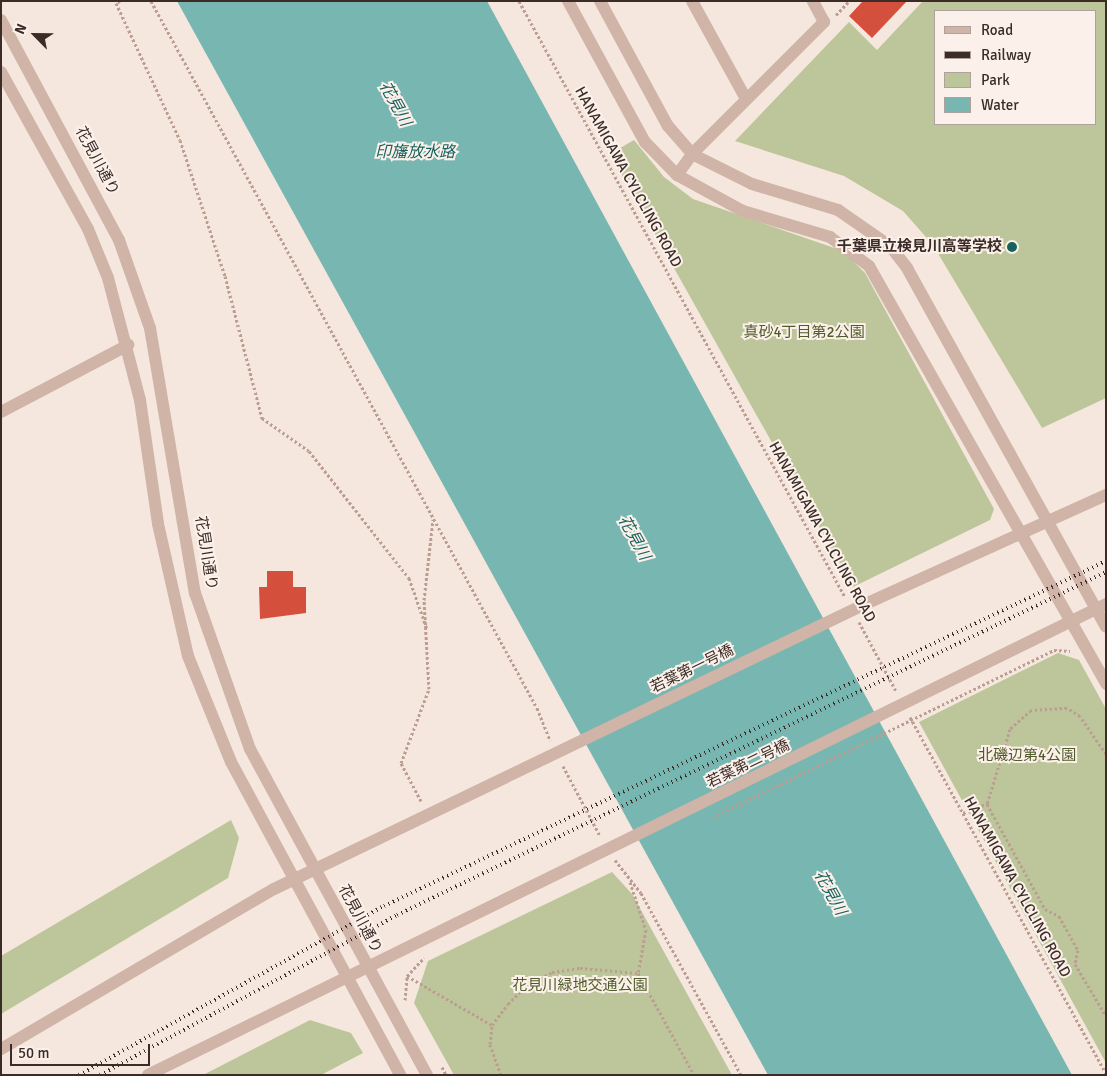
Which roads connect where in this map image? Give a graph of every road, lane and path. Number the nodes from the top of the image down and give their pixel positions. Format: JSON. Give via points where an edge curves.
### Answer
{"nodes":[{"id":1,"x":120,"y":1,"type":"edge"},
{"id":2,"x":151,"y":1,"type":"edge"},
{"id":3,"x":519,"y":1,"type":"edge"},
{"id":4,"x":568,"y":1,"type":"edge"},
{"id":5,"x":600,"y":1,"type":"edge"},
{"id":6,"x":692,"y":1,"type":"edge"},
{"id":7,"x":813,"y":1,"type":"edge"},
{"id":8,"x":1,"y":20,"type":"edge"},
{"id":9,"x":1,"y":72,"type":"edge"},
{"id":10,"x":746,"y":99,"type":"junction"},
{"id":11,"x":692,"y":154,"type":"junction"},
{"id":12,"x":677,"y":175,"type":"junction"},
{"id":13,"x":128,"y":345,"type":"junction"},
{"id":14,"x":50,"y":382,"type":"junction"},
{"id":15,"x":1,"y":400,"type":"edge"},
{"id":16,"x":1,"y":412,"type":"edge"},
{"id":17,"x":1106,"y":495,"type":"edge"},
{"id":18,"x":433,"y":520,"type":"junction"},
{"id":19,"x":1047,"y":523,"type":"junction"},
{"id":20,"x":1023,"y":534,"type":"junction"},
{"id":21,"x":854,"y":607,"type":"junction"},
{"id":22,"x":1101,"y":607,"type":"edge"},
{"id":23,"x":1072,"y":622,"type":"junction"},
{"id":24,"x":1106,"y":627,"type":"edge"},
{"id":25,"x":427,"y":629,"type":"junction"},
{"id":26,"x":1074,"y":653,"type":"dead end"},
{"id":27,"x":1106,"y":684,"type":"edge"},
{"id":28,"x":901,"y":700,"type":"dead end"},
{"id":29,"x":910,"y":705,"type":"junction"},
{"id":30,"x":552,"y":745,"type":"dead end"},
{"id":31,"x":1106,"y":754,"type":"edge"},
{"id":32,"x":560,"y":760,"type":"dead end"},
{"id":33,"x":421,"y":801,"type":"dead end"},
{"id":34,"x":987,"y":804,"type":"junction"},
{"id":35,"x":963,"y":813,"type":"junction"},
{"id":36,"x":709,"y":819,"type":"dead end"},
{"id":37,"x":603,"y":840,"type":"dead end"},
{"id":38,"x":612,"y":856,"type":"dead end"},
{"id":39,"x":629,"y":858,"type":"dead end"},
{"id":40,"x":611,"y":866,"type":"dead end"},
{"id":41,"x":315,"y":869,"type":"junction"},
{"id":42,"x":292,"y":880,"type":"junction"},
{"id":43,"x":630,"y":882,"type":"junction"},
{"id":44,"x":428,"y":956,"type":"dead end"},
{"id":45,"x":367,"y":968,"type":"junction"},
{"id":46,"x":638,"y":973,"type":"junction"},
{"id":47,"x":407,"y":976,"type":"junction"},
{"id":48,"x":345,"y":978,"type":"junction"},
{"id":49,"x":408,"y":1007,"type":"dead end"},
{"id":50,"x":1106,"y":1016,"type":"edge"},
{"id":51,"x":492,"y":1025,"type":"junction"},
{"id":52,"x":1,"y":1049,"type":"edge"},
{"id":53,"x":437,"y":1058,"type":"dead end"},
{"id":54,"x":1106,"y":1074,"type":"edge"},
{"id":55,"x":148,"y":1075,"type":"edge"},
{"id":56,"x":400,"y":1075,"type":"edge"},
{"id":57,"x":427,"y":1075,"type":"edge"},
{"id":58,"x":446,"y":1075,"type":"edge"},
{"id":59,"x":501,"y":1075,"type":"edge"},
{"id":60,"x":694,"y":1075,"type":"edge"},
{"id":61,"x":741,"y":1075,"type":"edge"}],
"edges":[{"from":1,"to":25,"type":"path","via":[[116,3],[180,140],[225,276],[262,418],[309,451],[409,578]]},
{"from":2,"to":18,"type":"path"},
{"from":3,"to":21,"type":"path","name":"HANAMIGAWA CYLCLING ROAD"},
{"from":4,"to":12,"type":"street","via":[[645,142]]},
{"from":5,"to":11,"type":"street","via":[[668,126]]},
{"from":6,"to":10,"type":"street"},
{"from":7,"to":10,"type":"street","via":[[824,22]]},
{"from":8,"to":41,"type":"street","name":"花見川通り","via":[[119,240],[150,328],[195,593],[250,748]]},
{"from":9,"to":13,"type":"street","via":[[88,229]]},
{"from":10,"to":11,"type":"street"},
{"from":11,"to":12,"type":"street"},
{"from":11,"to":19,"type":"street","via":[[752,184],[838,210],[890,246],[907,268]]},
{"from":12,"to":20,"type":"street","via":[[743,211],[830,237],[863,261],[883,285]]},
{"from":13,"to":14,"type":"street"},
{"from":13,"to":42,"type":"street","via":[[158,524],[188,656],[231,762]]},
{"from":14,"to":15,"type":"street"},
{"from":14,"to":16,"type":"street"},
{"from":17,"to":19,"type":"street","name":"若葉第一号橋"},
{"from":18,"to":25,"type":"path","via":[[424,600]]},
{"from":18,"to":30,"type":"path","via":[[537,708]]},
{"from":19,"to":20,"type":"street","name":"若葉第一号橋"},
{"from":19,"to":22,"type":"street"},
{"from":20,"to":21,"type":"street","name":"若葉第一号橋"},
{"from":20,"to":23,"type":"street"},
{"from":21,"to":28,"type":"path","name":"HANAMIGAWA CYLCLING ROAD"},
{"from":21,"to":41,"type":"street","name":"若葉第一号橋"},
{"from":22,"to":23,"type":"street","name":"若葉第二号橋"},
{"from":22,"to":24,"type":"street"},
{"from":23,"to":27,"type":"street"},
{"from":23,"to":29,"type":"street","name":"若葉第二号橋"},
{"from":25,"to":33,"type":"path","via":[[429,689],[401,763]]},
{"from":26,"to":36,"type":"path","via":[[1054,650]]},
{"from":29,"to":35,"type":"path","name":"HANAMIGAWA CYLCLING ROAD"},
{"from":29,"to":45,"type":"street","name":"若葉第二号橋"},
{"from":31,"to":34,"type":"path","via":[[1080,716],[1067,708],[1031,710],[1010,728]]},
{"from":32,"to":37,"type":"path"},
{"from":34,"to":35,"type":"path"},
{"from":34,"to":50,"type":"path","via":[[1045,910],[1059,916],[1078,950],[1075,964]]},
{"from":35,"to":54,"type":"path","name":"HANAMIGAWA CYLCLING ROAD"},
{"from":38,"to":43,"type":"path"},
{"from":39,"to":40,"type":"path"},
{"from":41,"to":42,"type":"street","name":"若葉第一号橋"},
{"from":41,"to":45,"type":"street","name":"花見川通り"},
{"from":42,"to":48,"type":"street"},
{"from":42,"to":52,"type":"street","name":"若葉第一号橋"},
{"from":43,"to":46,"type":"path","via":[[646,930]]},
{"from":43,"to":61,"type":"path","via":[[640,892]]},
{"from":44,"to":47,"type":"path"},
{"from":45,"to":48,"type":"street","name":"若葉第二号橋"},
{"from":45,"to":57,"type":"street","name":"花見川通り"},
{"from":46,"to":51,"type":"path","via":[[606,968],[552,972],[527,985]]},
{"from":46,"to":60,"type":"path"},
{"from":47,"to":49,"type":"path"},
{"from":47,"to":51,"type":"path"},
{"from":48,"to":55,"type":"street","name":"若葉第二号橋"},
{"from":48,"to":56,"type":"street"},
{"from":51,"to":59,"type":"path","via":[[490,1044]]},
{"from":53,"to":58,"type":"path"}]}
